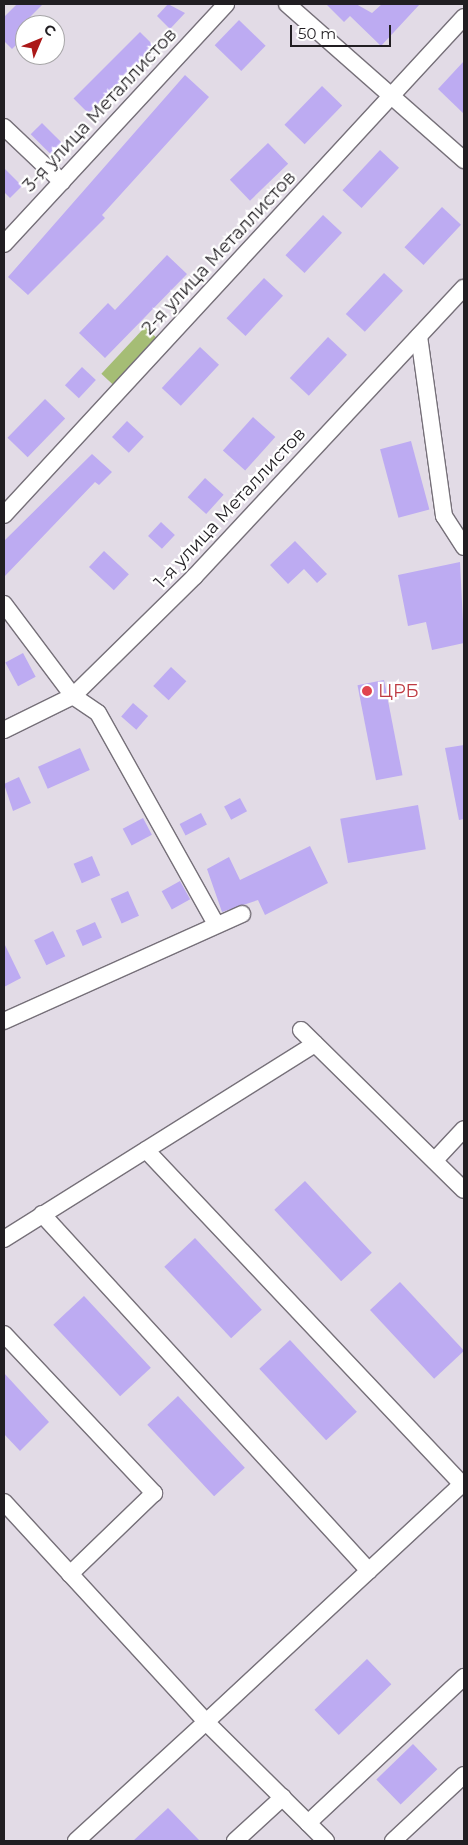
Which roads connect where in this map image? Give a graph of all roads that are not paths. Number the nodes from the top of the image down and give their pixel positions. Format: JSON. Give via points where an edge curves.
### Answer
{"nodes":[{"id":1,"x":226,"y":4,"type":"edge"},
{"id":2,"x":287,"y":4,"type":"edge"},
{"id":3,"x":464,"y":17,"type":"edge"},
{"id":4,"x":389,"y":98,"type":"junction"},
{"id":5,"x":4,"y":127,"type":"edge"},
{"id":6,"x":464,"y":160,"type":"edge"},
{"id":7,"x":62,"y":182,"type":"junction"},
{"id":8,"x":4,"y":244,"type":"edge"},
{"id":9,"x":464,"y":288,"type":"edge"},
{"id":10,"x":419,"y":336,"type":"junction"},
{"id":11,"x":4,"y":516,"type":"edge"},
{"id":12,"x":464,"y":547,"type":"edge"},
{"id":13,"x":4,"y":604,"type":"edge"},
{"id":14,"x":73,"y":696,"type":"junction"},
{"id":15,"x":4,"y":730,"type":"edge"},
{"id":16,"x":242,"y":914,"type":"dead end"},
{"id":17,"x":216,"y":924,"type":"junction"},
{"id":18,"x":4,"y":1021,"type":"edge"},
{"id":19,"x":301,"y":1030,"type":"dead end"},
{"id":20,"x":315,"y":1044,"type":"junction"},
{"id":21,"x":464,"y":1129,"type":"edge"},
{"id":22,"x":146,"y":1150,"type":"junction"},
{"id":23,"x":435,"y":1160,"type":"junction"},
{"id":24,"x":464,"y":1190,"type":"edge"},
{"id":25,"x":42,"y":1214,"type":"junction"},
{"id":26,"x":4,"y":1239,"type":"edge"},
{"id":27,"x":4,"y":1334,"type":"edge"},
{"id":28,"x":463,"y":1483,"type":"edge"},
{"id":29,"x":4,"y":1502,"type":"edge"},
{"id":30,"x":368,"y":1571,"type":"junction"},
{"id":31,"x":70,"y":1574,"type":"junction"},
{"id":32,"x":464,"y":1677,"type":"edge"},
{"id":33,"x":206,"y":1722,"type":"junction"},
{"id":34,"x":464,"y":1775,"type":"edge"},
{"id":35,"x":283,"y":1798,"type":"junction"},
{"id":36,"x":308,"y":1823,"type":"junction"},
{"id":37,"x":76,"y":1841,"type":"edge"},
{"id":38,"x":235,"y":1841,"type":"edge"},
{"id":39,"x":326,"y":1841,"type":"edge"},
{"id":40,"x":393,"y":1841,"type":"edge"}],
"edges":[{"from":1,"to":7,"type":"street","name":"3-я улица Металлистов"},
{"from":2,"to":4,"type":"street"},
{"from":3,"to":4,"type":"street","name":"2-я улица Металлистов"},
{"from":4,"to":6,"type":"street"},
{"from":4,"to":11,"type":"street","name":"2-я улица Металлистов"},
{"from":5,"to":7,"type":"street"},
{"from":7,"to":8,"type":"street","name":"3-я улица Металлистов"},
{"from":9,"to":10,"type":"street","name":"1-я улица Металлистов"},
{"from":10,"to":12,"type":"street","via":[[444,516]]},
{"from":10,"to":14,"type":"street","name":"1-я улица Металлистов","via":[[195,576]]},
{"from":13,"to":14,"type":"street"},
{"from":14,"to":15,"type":"street","name":"1-я улица Металлистов"},
{"from":14,"to":17,"type":"street","via":[[98,713]]},
{"from":16,"to":17,"type":"street"},
{"from":17,"to":18,"type":"street"},
{"from":19,"to":20,"type":"street"},
{"from":20,"to":22,"type":"street"},
{"from":20,"to":23,"type":"street"},
{"from":21,"to":23,"type":"street"},
{"from":22,"to":25,"type":"street"},
{"from":22,"to":28,"type":"street"},
{"from":23,"to":24,"type":"street"},
{"from":25,"to":26,"type":"street"},
{"from":25,"to":30,"type":"street"},
{"from":27,"to":31,"type":"street","via":[[154,1493]]},
{"from":28,"to":30,"type":"street"},
{"from":29,"to":31,"type":"street"},
{"from":30,"to":33,"type":"street"},
{"from":31,"to":33,"type":"street"},
{"from":32,"to":36,"type":"street"},
{"from":33,"to":35,"type":"street"},
{"from":33,"to":37,"type":"street"},
{"from":34,"to":40,"type":"street"},
{"from":35,"to":36,"type":"street"},
{"from":35,"to":38,"type":"street"},
{"from":36,"to":39,"type":"street"}]}
